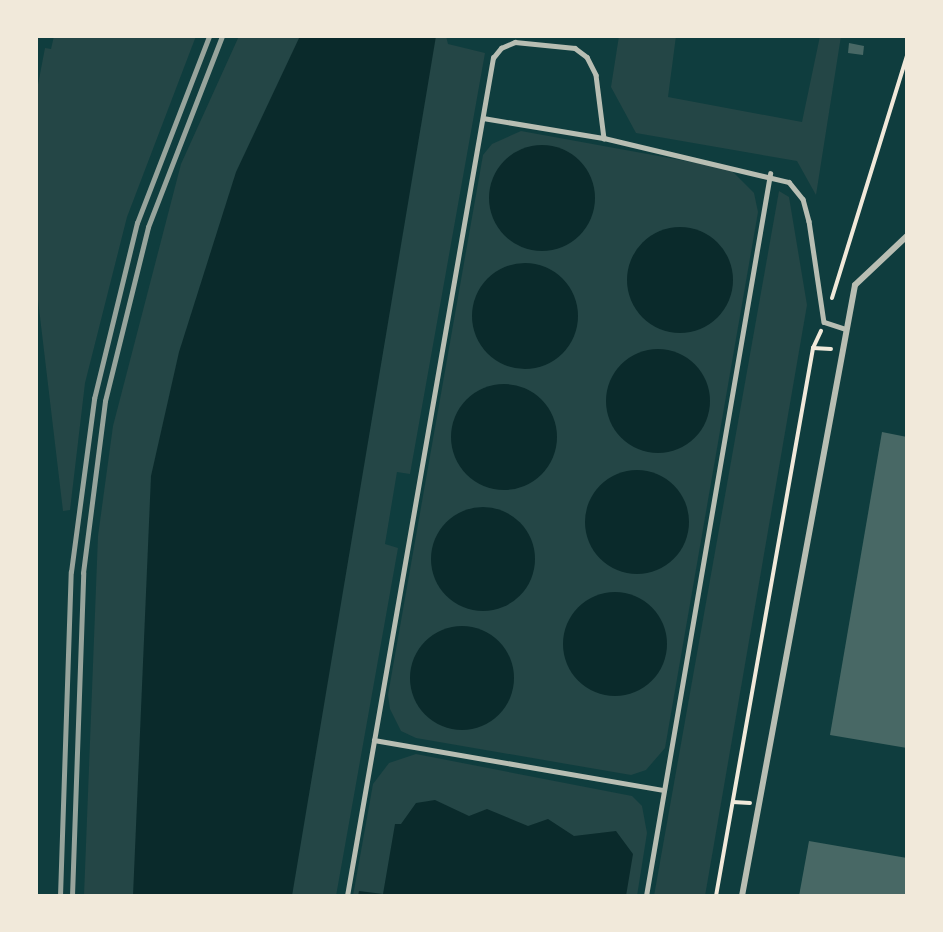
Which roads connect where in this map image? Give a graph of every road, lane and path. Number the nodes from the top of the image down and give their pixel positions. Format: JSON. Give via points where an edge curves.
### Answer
{"nodes":[{"id":1,"x":907,"y":55,"type":"edge"},
{"id":2,"x":906,"y":70,"type":"edge"},
{"id":3,"x":483,"y":118,"type":"junction"},
{"id":4,"x":604,"y":138,"type":"junction"},
{"id":5,"x":770,"y":174,"type":"junction"},
{"id":6,"x":907,"y":236,"type":"edge"},
{"id":7,"x":824,"y":322,"type":"junction"},
{"id":8,"x":845,"y":329,"type":"junction"},
{"id":9,"x":813,"y":348,"type":"junction"},
{"id":10,"x":841,"y":350,"type":"junction"},
{"id":11,"x":374,"y":740,"type":"junction"},
{"id":12,"x":664,"y":790,"type":"junction"},
{"id":13,"x":347,"y":896,"type":"edge"},
{"id":14,"x":646,"y":896,"type":"edge"},
{"id":15,"x":717,"y":896,"type":"edge"},
{"id":16,"x":742,"y":896,"type":"edge"}],
"edges":[{"from":1,"to":2,"type":"path"},
{"from":2,"to":7,"type":"path"},
{"from":3,"to":4,"type":"lane"},
{"from":3,"to":4,"type":"lane","via":[[493,58],[501,48],[515,42],[575,48],[596,75]]},
{"from":3,"to":11,"type":"lane"},
{"from":4,"to":5,"type":"lane"},
{"from":5,"to":7,"type":"lane","via":[[789,182],[803,199]]},
{"from":5,"to":12,"type":"lane"},
{"from":6,"to":8,"type":"street","via":[[855,285]]},
{"from":7,"to":8,"type":"lane"},
{"from":7,"to":9,"type":"path"},
{"from":8,"to":10,"type":"street"},
{"from":9,"to":10,"type":"path"},
{"from":9,"to":15,"type":"path"},
{"from":10,"to":16,"type":"street"},
{"from":11,"to":12,"type":"lane"},
{"from":11,"to":13,"type":"lane"},
{"from":12,"to":14,"type":"lane"}]}
